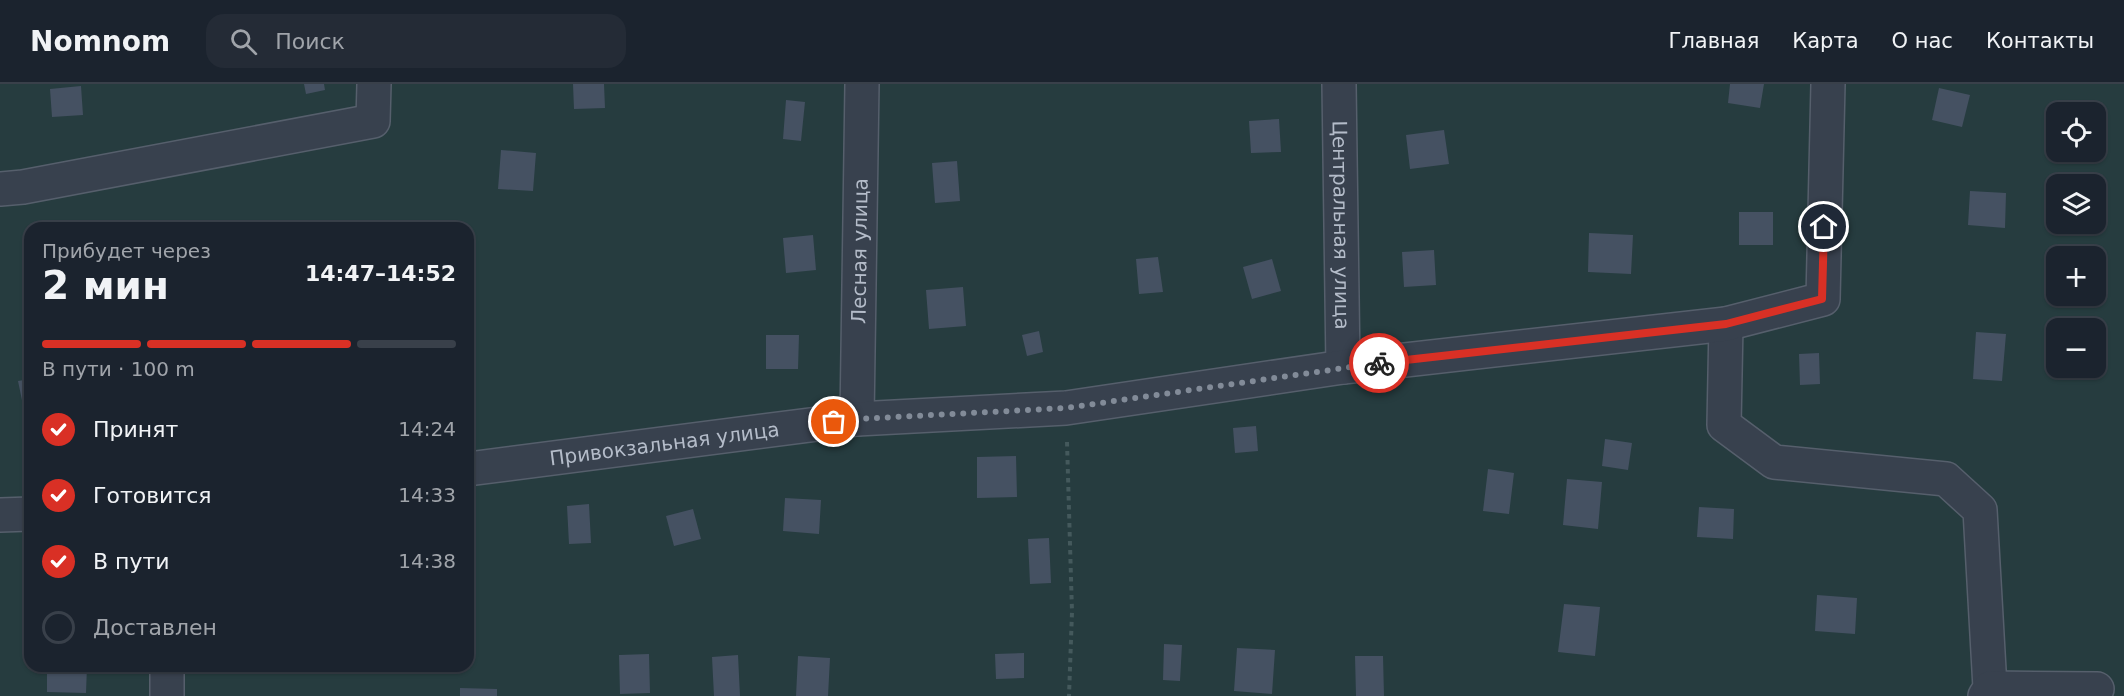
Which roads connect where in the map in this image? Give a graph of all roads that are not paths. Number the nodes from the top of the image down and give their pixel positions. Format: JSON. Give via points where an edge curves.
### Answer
{"nodes":[{"id":1,"x":374,"y":84,"type":"edge"},
{"id":2,"x":862,"y":84,"type":"edge"},
{"id":3,"x":1340,"y":84,"type":"edge"},
{"id":4,"x":1828,"y":84,"type":"edge"},
{"id":5,"x":0,"y":189,"type":"edge"},
{"id":6,"x":1726,"y":324,"type":"junction"},
{"id":7,"x":1343,"y":366,"type":"junction"},
{"id":8,"x":857,"y":419,"type":"junction"},
{"id":9,"x":474,"y":468,"type":"edge"},
{"id":10,"x":24,"y":514,"type":"edge"},
{"id":11,"x":0,"y":515,"type":"edge"},
{"id":12,"x":167,"y":672,"type":"edge"},
{"id":13,"x":2097,"y":689,"type":"dead end"},
{"id":14,"x":1987,"y":692,"type":"edge"},
{"id":15,"x":167,"y":696,"type":"edge"}],
"edges":[{"from":1,"to":5,"type":"street","via":[[373,121]]},
{"from":2,"to":8,"type":"street","name":"Лесная улица"},
{"from":3,"to":7,"type":"street","name":"Центральная улица"},
{"from":4,"to":6,"type":"street","name":"Привокзальная улица","via":[[1822,299]]},
{"from":6,"to":7,"type":"street","name":"Привокзальная улица"},
{"from":6,"to":14,"type":"street","via":[[1724,425],[1774,462],[1946,479],[1980,510]]},
{"from":7,"to":8,"type":"street","name":"Привокзальная улица","via":[[1066,408]]},
{"from":8,"to":9,"type":"street","name":"Привокзальная улица"},
{"from":10,"to":11,"type":"street"},
{"from":12,"to":15,"type":"street"},
{"from":13,"to":14,"type":"street"}]}
